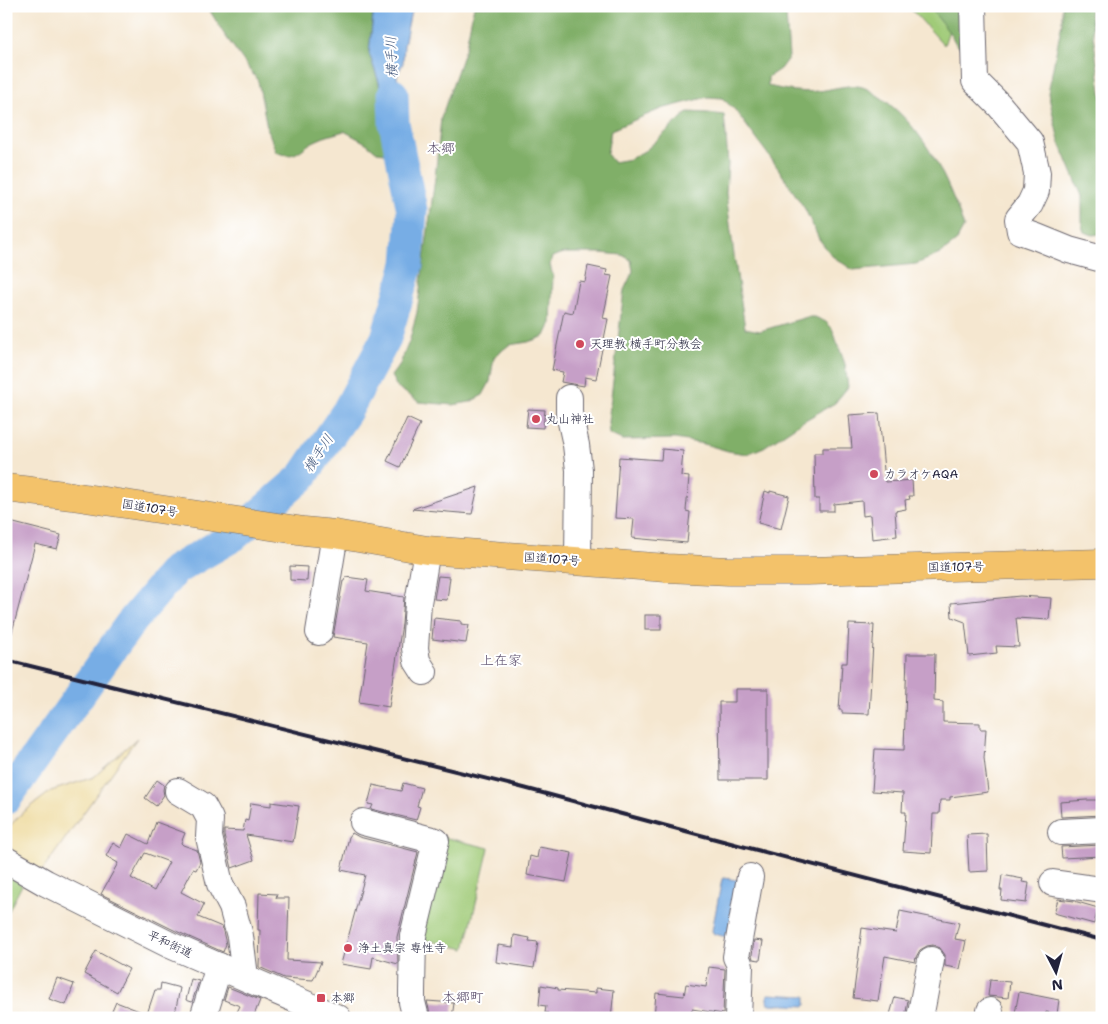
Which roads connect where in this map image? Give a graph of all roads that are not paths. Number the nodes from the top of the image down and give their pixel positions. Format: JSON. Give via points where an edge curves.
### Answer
{"nodes":[{"id":1,"x":973,"y":6,"type":"edge"},
{"id":2,"x":1102,"y":259,"type":"edge"},
{"id":3,"x":570,"y":398,"type":"dead end"},
{"id":4,"x":595,"y":486,"type":"dead end"},
{"id":5,"x":6,"y":488,"type":"edge"},
{"id":6,"x":335,"y":534,"type":"junction"},
{"id":7,"x":427,"y":550,"type":"junction"},
{"id":8,"x":583,"y":562,"type":"junction"},
{"id":9,"x":1099,"y":566,"type":"edge"},
{"id":10,"x":319,"y":632,"type":"dead end"},
{"id":11,"x":424,"y":672,"type":"dead end"},
{"id":12,"x":178,"y":791,"type":"dead end"},
{"id":13,"x":364,"y":822,"type":"dead end"},
{"id":14,"x":1102,"y":830,"type":"edge"},
{"id":15,"x":1061,"y":832,"type":"dead end"},
{"id":16,"x":6,"y":860,"type":"edge"},
{"id":17,"x":750,"y":877,"type":"dead end"},
{"id":18,"x":1053,"y":883,"type":"dead end"},
{"id":19,"x":1102,"y":890,"type":"edge"},
{"id":20,"x":931,"y":960,"type":"dead end"},
{"id":21,"x":219,"y":966,"type":"junction"},
{"id":22,"x":246,"y":977,"type":"junction"},
{"id":23,"x":203,"y":1018,"type":"edge"},
{"id":24,"x":338,"y":1018,"type":"edge"},
{"id":25,"x":416,"y":1018,"type":"edge"},
{"id":26,"x":738,"y":1018,"type":"edge"},
{"id":27,"x":920,"y":1018,"type":"edge"}],
"edges":[{"from":1,"to":2,"type":"street","via":[[975,81],[1030,142],[1037,172],[1036,191],[1018,219],[1020,231]]},
{"from":3,"to":8,"type":"street","via":[[569,413],[579,470]]},
{"from":4,"to":8,"type":"street"},
{"from":5,"to":6,"type":"highway","name":"国道107号"},
{"from":6,"to":7,"type":"highway","name":"国道107号"},
{"from":6,"to":10,"type":"street"},
{"from":7,"to":8,"type":"highway","name":"国道107号"},
{"from":7,"to":11,"type":"street","via":[[418,603],[416,648],[417,661]]},
{"from":8,"to":9,"type":"highway","name":"国道107号","via":[[729,571]]},
{"from":12,"to":22,"type":"street","via":[[203,806],[210,819],[209,837],[220,884],[232,907],[240,936]]},
{"from":13,"to":25,"type":"street","via":[[436,841],[413,936],[412,1002]]},
{"from":14,"to":15,"type":"street"},
{"from":16,"to":21,"type":"street","name":"平和街道","via":[[170,945]]},
{"from":17,"to":26,"type":"street","via":[[736,957],[740,968]]},
{"from":18,"to":19,"type":"street"},
{"from":20,"to":27,"type":"street"},
{"from":21,"to":22,"type":"street","name":"平和街道"},
{"from":21,"to":23,"type":"street"},
{"from":22,"to":24,"type":"street","name":"平和街道"}]}
